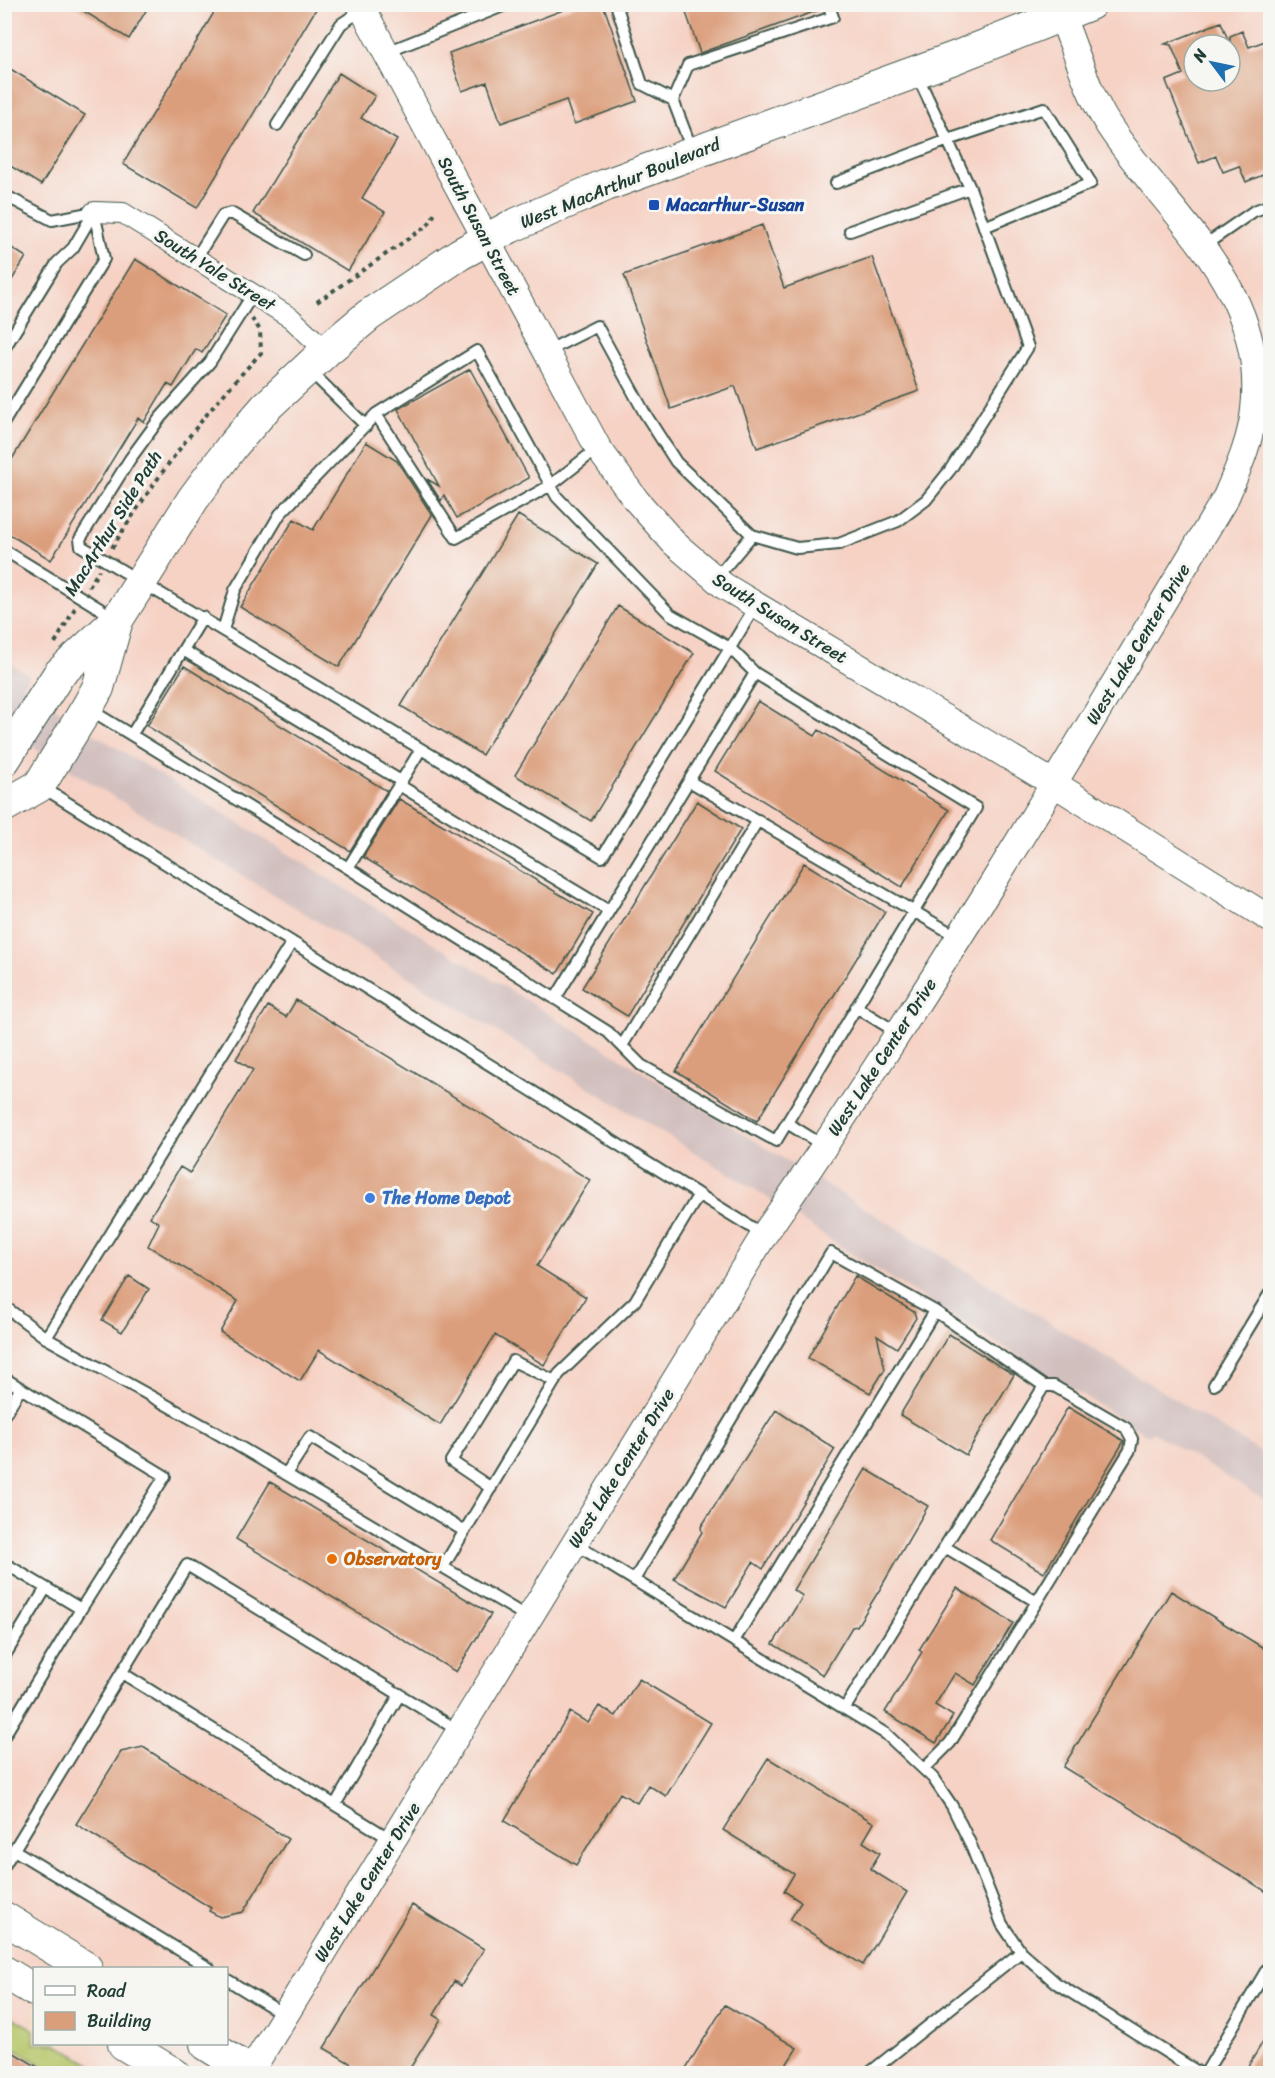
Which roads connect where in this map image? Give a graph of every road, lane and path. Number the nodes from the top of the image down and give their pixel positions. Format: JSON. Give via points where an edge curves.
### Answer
{"nodes":[{"id":1,"x":508,"y":4,"type":"edge"},
{"id":2,"x":616,"y":4,"type":"edge"},
{"id":3,"x":828,"y":4,"type":"edge"},
{"id":4,"x":361,"y":7,"type":"edge"},
{"id":5,"x":1070,"y":9,"type":"edge"},
{"id":6,"x":387,"y":52,"type":"junction"},
{"id":7,"x":916,"y":72,"type":"junction"},
{"id":8,"x":673,"y":100,"type":"junction"},
{"id":9,"x":277,"y":125,"type":"dead end"},
{"id":10,"x":948,"y":140,"type":"junction"},
{"id":11,"x":693,"y":153,"type":"junction"},
{"id":12,"x":836,"y":183,"type":"dead end"},
{"id":13,"x":970,"y":188,"type":"junction"},
{"id":14,"x":4,"y":195,"type":"edge"},
{"id":15,"x":1270,"y":205,"type":"edge"},
{"id":16,"x":437,"y":210,"type":"dead end"},
{"id":17,"x":94,"y":212,"type":"junction"},
{"id":18,"x":984,"y":227,"type":"junction"},
{"id":19,"x":850,"y":231,"type":"dead end"},
{"id":20,"x":488,"y":239,"type":"junction"},
{"id":21,"x":1202,"y":248,"type":"junction"},
{"id":22,"x":304,"y":255,"type":"dead end"},
{"id":23,"x":196,"y":258,"type":"junction"},
{"id":24,"x":253,"y":294,"type":"junction"},
{"id":25,"x":316,"y":302,"type":"dead end"},
{"id":26,"x":241,"y":312,"type":"junction"},
{"id":27,"x":4,"y":349,"type":"edge"},
{"id":28,"x":544,"y":352,"type":"junction"},
{"id":29,"x":316,"y":359,"type":"junction"},
{"id":30,"x":376,"y":414,"type":"junction"},
{"id":31,"x":4,"y":422,"type":"edge"},
{"id":32,"x":366,"y":426,"type":"junction"},
{"id":33,"x":598,"y":448,"type":"junction"},
{"id":34,"x":551,"y":485,"type":"junction"},
{"id":35,"x":752,"y":535,"type":"junction"},
{"id":36,"x":4,"y":550,"type":"edge"},
{"id":37,"x":104,"y":561,"type":"junction"},
{"id":38,"x":716,"y":578,"type":"junction"},
{"id":39,"x":140,"y":581,"type":"junction"},
{"id":40,"x":82,"y":597,"type":"junction"},
{"id":41,"x":756,"y":605,"type":"junction"},
{"id":42,"x":203,"y":617,"type":"junction"},
{"id":43,"x":117,"y":620,"type":"junction"},
{"id":44,"x":223,"y":630,"type":"junction"},
{"id":45,"x":54,"y":645,"type":"dead end"},
{"id":46,"x":730,"y":648,"type":"junction"},
{"id":47,"x":183,"y":650,"type":"junction"},
{"id":48,"x":755,"y":673,"type":"junction"},
{"id":49,"x":87,"y":708,"type":"junction"},
{"id":50,"x":132,"y":734,"type":"junction"},
{"id":51,"x":421,"y":749,"type":"junction"},
{"id":52,"x":4,"y":760,"type":"edge"},
{"id":53,"x":689,"y":781,"type":"junction"},
{"id":54,"x":400,"y":783,"type":"junction"},
{"id":55,"x":1053,"y":783,"type":"junction"},
{"id":56,"x":39,"y":786,"type":"junction"},
{"id":57,"x":4,"y":806,"type":"edge"},
{"id":58,"x":758,"y":820,"type":"junction"},
{"id":59,"x":348,"y":868,"type":"junction"},
{"id":60,"x":915,"y":909,"type":"junction"},
{"id":61,"x":609,"y":910,"type":"junction"},
{"id":62,"x":1270,"y":919,"type":"edge"},
{"id":63,"x":958,"y":937,"type":"junction"},
{"id":64,"x":292,"y":942,"type":"junction"},
{"id":65,"x":555,"y":999,"type":"junction"},
{"id":66,"x":856,"y":1007,"type":"junction"},
{"id":67,"x":898,"y":1033,"type":"junction"},
{"id":68,"x":622,"y":1046,"type":"junction"},
{"id":69,"x":786,"y":1123,"type":"junction"},
{"id":70,"x":825,"y":1147,"type":"junction"},
{"id":71,"x":699,"y":1194,"type":"junction"},
{"id":72,"x":764,"y":1235,"type":"junction"},
{"id":73,"x":1270,"y":1293,"type":"edge"},
{"id":74,"x":4,"y":1306,"type":"edge"},
{"id":75,"x":934,"y":1311,"type":"junction"},
{"id":76,"x":46,"y":1338,"type":"junction"},
{"id":77,"x":4,"y":1378,"type":"edge"},
{"id":78,"x":555,"y":1381,"type":"junction"},
{"id":79,"x":1214,"y":1385,"type":"dead end"},
{"id":80,"x":1044,"y":1386,"type":"junction"},
{"id":81,"x":21,"y":1388,"type":"junction"},
{"id":82,"x":4,"y":1415,"type":"edge"},
{"id":83,"x":286,"y":1474,"type":"junction"},
{"id":84,"x":491,"y":1488,"type":"junction"},
{"id":85,"x":465,"y":1531,"type":"junction"},
{"id":86,"x":575,"y":1544,"type":"junction"},
{"id":87,"x":945,"y":1547,"type":"junction"},
{"id":88,"x":4,"y":1563,"type":"edge"},
{"id":89,"x":443,"y":1567,"type":"junction"},
{"id":90,"x":634,"y":1580,"type":"junction"},
{"id":91,"x":46,"y":1588,"type":"junction"},
{"id":92,"x":1037,"y":1602,"type":"junction"},
{"id":93,"x":81,"y":1609,"type":"junction"},
{"id":94,"x":529,"y":1618,"type":"junction"},
{"id":95,"x":734,"y":1641,"type":"junction"},
{"id":96,"x":4,"y":1657,"type":"edge"},
{"id":97,"x":122,"y":1673,"type":"junction"},
{"id":98,"x":400,"y":1694,"type":"junction"},
{"id":99,"x":845,"y":1708,"type":"junction"},
{"id":100,"x":460,"y":1731,"type":"junction"},
{"id":101,"x":4,"y":1736,"type":"edge"},
{"id":102,"x":924,"y":1769,"type":"junction"},
{"id":103,"x":335,"y":1805,"type":"junction"},
{"id":104,"x":392,"y":1840,"type":"junction"},
{"id":105,"x":14,"y":1850,"type":"junction"},
{"id":106,"x":4,"y":1866,"type":"edge"},
{"id":107,"x":4,"y":1918,"type":"edge"},
{"id":108,"x":1021,"y":1952,"type":"junction"},
{"id":109,"x":1270,"y":1964,"type":"edge"},
{"id":110,"x":84,"y":1967,"type":"edge"},
{"id":111,"x":206,"y":1967,"type":"edge"},
{"id":112,"x":4,"y":1972,"type":"edge"},
{"id":113,"x":228,"y":1980,"type":"edge"},
{"id":114,"x":33,"y":1989,"type":"edge"},
{"id":115,"x":285,"y":2015,"type":"junction"},
{"id":116,"x":127,"y":2045,"type":"edge"},
{"id":117,"x":209,"y":2045,"type":"edge"},
{"id":118,"x":174,"y":2073,"type":"edge"},
{"id":119,"x":251,"y":2073,"type":"edge"},
{"id":120,"x":868,"y":2073,"type":"edge"},
{"id":121,"x":1203,"y":2073,"type":"edge"}],
"edges":[{"from":1,"to":6,"type":"lane"},
{"from":2,"to":8,"type":"lane","via":[[642,84]]},
{"from":3,"to":8,"type":"lane","via":[[832,17],[688,65]]},
{"from":4,"to":6,"type":"street","name":"South Susan Street"},
{"from":4,"to":9,"type":"lane","via":[[341,24]]},
{"from":5,"to":7,"type":"main road","name":"West MacArthur Boulevard"},
{"from":5,"to":21,"type":"street","name":"West Lake Center Drive","via":[[1108,126]]},
{"from":6,"to":20,"type":"street","name":"South Susan Street"},
{"from":7,"to":10,"type":"lane"},
{"from":7,"to":11,"type":"main road","name":"West MacArthur Boulevard"},
{"from":8,"to":11,"type":"lane"},
{"from":10,"to":12,"type":"lane"},
{"from":10,"to":13,"type":"lane"},
{"from":10,"to":18,"type":"lane","via":[[1044,108],[1091,183]]},
{"from":11,"to":20,"type":"main road","name":"West MacArthur Boulevard","via":[[606,185]]},
{"from":13,"to":18,"type":"lane"},
{"from":13,"to":19,"type":"lane"},
{"from":14,"to":17,"type":"lane","via":[[52,220]]},
{"from":15,"to":21,"type":"lane","via":[[1254,211]]},
{"from":16,"to":25,"type":"path","via":[[428,225]]},
{"from":17,"to":23,"type":"street","name":"South Yale Street","via":[[123,213]]},
{"from":17,"to":27,"type":"lane"},
{"from":17,"to":31,"type":"lane","via":[[104,259]]},
{"from":18,"to":35,"type":"lane","via":[[1028,347],[950,470],[926,500],[898,521],[839,544],[797,548]]},
{"from":20,"to":28,"type":"street","name":"South Susan Street"},
{"from":20,"to":29,"type":"main road","name":"West MacArthur Boulevard","via":[[411,285]]},
{"from":21,"to":55,"type":"street","name":"West Lake Center Drive","via":[[1242,310],[1252,344],[1256,376],[1254,412],[1244,454],[1226,497]]},
{"from":22,"to":23,"type":"lane","via":[[231,213],[223,215]]},
{"from":23,"to":24,"type":"street","name":"South Yale Street"},
{"from":24,"to":26,"type":"lane"},
{"from":24,"to":29,"type":"street","name":"South Yale Street","via":[[291,318]]},
{"from":26,"to":37,"type":"path","name":"MacArthur Side Path","via":[[255,321],[263,349],[174,452]]},
{"from":26,"to":37,"type":"lane","via":[[210,362],[130,459],[80,539],[81,546]]},
{"from":28,"to":33,"type":"street","name":"South Susan Street"},
{"from":28,"to":35,"type":"lane","via":[[597,326],[676,462]]},
{"from":29,"to":32,"type":"lane"},
{"from":29,"to":39,"type":"main road","name":"West MacArthur Boulevard","via":[[233,445]]},
{"from":30,"to":32,"type":"lane"},
{"from":30,"to":34,"type":"lane","via":[[456,538]]},
{"from":30,"to":34,"type":"lane","via":[[477,351]]},
{"from":32,"to":44,"type":"lane","via":[[280,514],[235,590]]},
{"from":33,"to":34,"type":"lane"},
{"from":33,"to":38,"type":"street","name":"South Susan Street","via":[[674,543]]},
{"from":34,"to":46,"type":"lane","via":[[557,497],[670,614]]},
{"from":35,"to":38,"type":"lane"},
{"from":36,"to":40,"type":"lane"},
{"from":37,"to":39,"type":"lane"},
{"from":37,"to":40,"type":"path","name":"MacArthur Side Path"},
{"from":38,"to":41,"type":"street","name":"South Susan Street"},
{"from":39,"to":42,"type":"lane"},
{"from":39,"to":43,"type":"main road","name":"West MacArthur Boulevard"},
{"from":40,"to":43,"type":"lane"},
{"from":40,"to":45,"type":"path","name":"MacArthur Side Path"},
{"from":41,"to":46,"type":"lane"},
{"from":41,"to":55,"type":"street","name":"South Susan Street"},
{"from":42,"to":44,"type":"lane"},
{"from":42,"to":47,"type":"lane"},
{"from":43,"to":49,"type":"main road","name":"West MacArthur Boulevard","via":[[98,688]]},
{"from":43,"to":52,"type":"main road","name":"West MacArthur Boulevard","via":[[59,674]]},
{"from":44,"to":51,"type":"lane"},
{"from":46,"to":48,"type":"lane"},
{"from":46,"to":51,"type":"lane","via":[[602,857]]},
{"from":47,"to":50,"type":"lane"},
{"from":47,"to":54,"type":"lane"},
{"from":48,"to":53,"type":"lane"},
{"from":48,"to":60,"type":"lane","via":[[976,808]]},
{"from":49,"to":50,"type":"lane"},
{"from":49,"to":56,"type":"main road","name":"West MacArthur Boulevard"},
{"from":50,"to":59,"type":"lane"},
{"from":51,"to":54,"type":"lane"},
{"from":53,"to":58,"type":"lane"},
{"from":53,"to":61,"type":"lane"},
{"from":54,"to":59,"type":"lane"},
{"from":54,"to":61,"type":"lane"},
{"from":55,"to":62,"type":"street","name":"South Susan Street"},
{"from":55,"to":63,"type":"street","name":"West Lake Center Drive"},
{"from":56,"to":57,"type":"main road","name":"West MacArthur Boulevard"},
{"from":56,"to":64,"type":"lane"},
{"from":58,"to":60,"type":"lane"},
{"from":58,"to":68,"type":"lane"},
{"from":59,"to":65,"type":"lane"},
{"from":60,"to":63,"type":"lane"},
{"from":60,"to":66,"type":"lane"},
{"from":61,"to":65,"type":"lane"},
{"from":63,"to":67,"type":"street","name":"West Lake Center Drive"},
{"from":64,"to":71,"type":"lane"},
{"from":64,"to":76,"type":"lane"},
{"from":65,"to":68,"type":"lane","via":[[608,1032]]},
{"from":66,"to":67,"type":"lane"},
{"from":66,"to":69,"type":"lane"},
{"from":67,"to":70,"type":"street","name":"West Lake Center Drive"},
{"from":68,"to":69,"type":"lane","via":[[641,1065],[776,1141]]},
{"from":69,"to":70,"type":"lane"},
{"from":70,"to":72,"type":"street","name":"West Lake Center Drive"},
{"from":71,"to":72,"type":"lane"},
{"from":71,"to":78,"type":"lane","via":[[635,1301]]},
{"from":72,"to":86,"type":"street","name":"West Lake Center Drive"},
{"from":73,"to":79,"type":"lane"},
{"from":74,"to":76,"type":"lane"},
{"from":75,"to":80,"type":"lane"},
{"from":75,"to":90,"type":"lane","via":[[831,1253]]},
{"from":75,"to":95,"type":"lane"},
{"from":76,"to":83,"type":"lane"},
{"from":77,"to":81,"type":"lane"},
{"from":78,"to":84,"type":"lane"},
{"from":78,"to":84,"type":"lane","via":[[513,1360],[451,1461]]},
{"from":80,"to":87,"type":"lane"},
{"from":80,"to":92,"type":"lane","via":[[1054,1386],[1126,1428],[1132,1439],[1130,1450]]},
{"from":81,"to":82,"type":"lane"},
{"from":81,"to":93,"type":"lane","via":[[165,1476]]},
{"from":83,"to":85,"type":"lane","via":[[310,1437]]},
{"from":83,"to":89,"type":"lane"},
{"from":84,"to":85,"type":"lane"},
{"from":85,"to":89,"type":"lane"},
{"from":86,"to":90,"type":"lane"},
{"from":86,"to":94,"type":"street","name":"West Lake Center Drive"},
{"from":87,"to":92,"type":"lane"},
{"from":87,"to":99,"type":"lane"},
{"from":88,"to":91,"type":"lane"},
{"from":89,"to":94,"type":"lane"},
{"from":90,"to":95,"type":"lane"},
{"from":91,"to":93,"type":"lane"},
{"from":91,"to":96,"type":"lane"},
{"from":92,"to":102,"type":"lane","via":[[950,1743]]},
{"from":93,"to":101,"type":"lane"},
{"from":94,"to":100,"type":"street","name":"West Lake Center Drive"},
{"from":95,"to":99,"type":"lane"},
{"from":97,"to":98,"type":"lane","via":[[187,1565]]},
{"from":97,"to":103,"type":"lane"},
{"from":97,"to":105,"type":"lane"},
{"from":98,"to":100,"type":"lane"},
{"from":98,"to":103,"type":"lane"},
{"from":99,"to":102,"type":"lane","via":[[886,1734]]},
{"from":100,"to":104,"type":"street","name":"West Lake Center Drive"},
{"from":102,"to":108,"type":"lane","via":[[952,1806],[1002,1924]]},
{"from":103,"to":104,"type":"lane"},
{"from":104,"to":115,"type":"street","name":"West Lake Center Drive"},
{"from":105,"to":106,"type":"lane"},
{"from":105,"to":111,"type":"lane"},
{"from":107,"to":110,"type":"main road"},
{"from":108,"to":120,"type":"lane"},
{"from":108,"to":121,"type":"lane","via":[[1056,1983]]},
{"from":109,"to":121,"type":"lane"},
{"from":112,"to":114,"type":"main road"},
{"from":113,"to":115,"type":"lane"},
{"from":115,"to":119,"type":"street","name":"West Lake Center Drive"},
{"from":116,"to":118,"type":"main road"},
{"from":117,"to":119,"type":"main road"}]}
